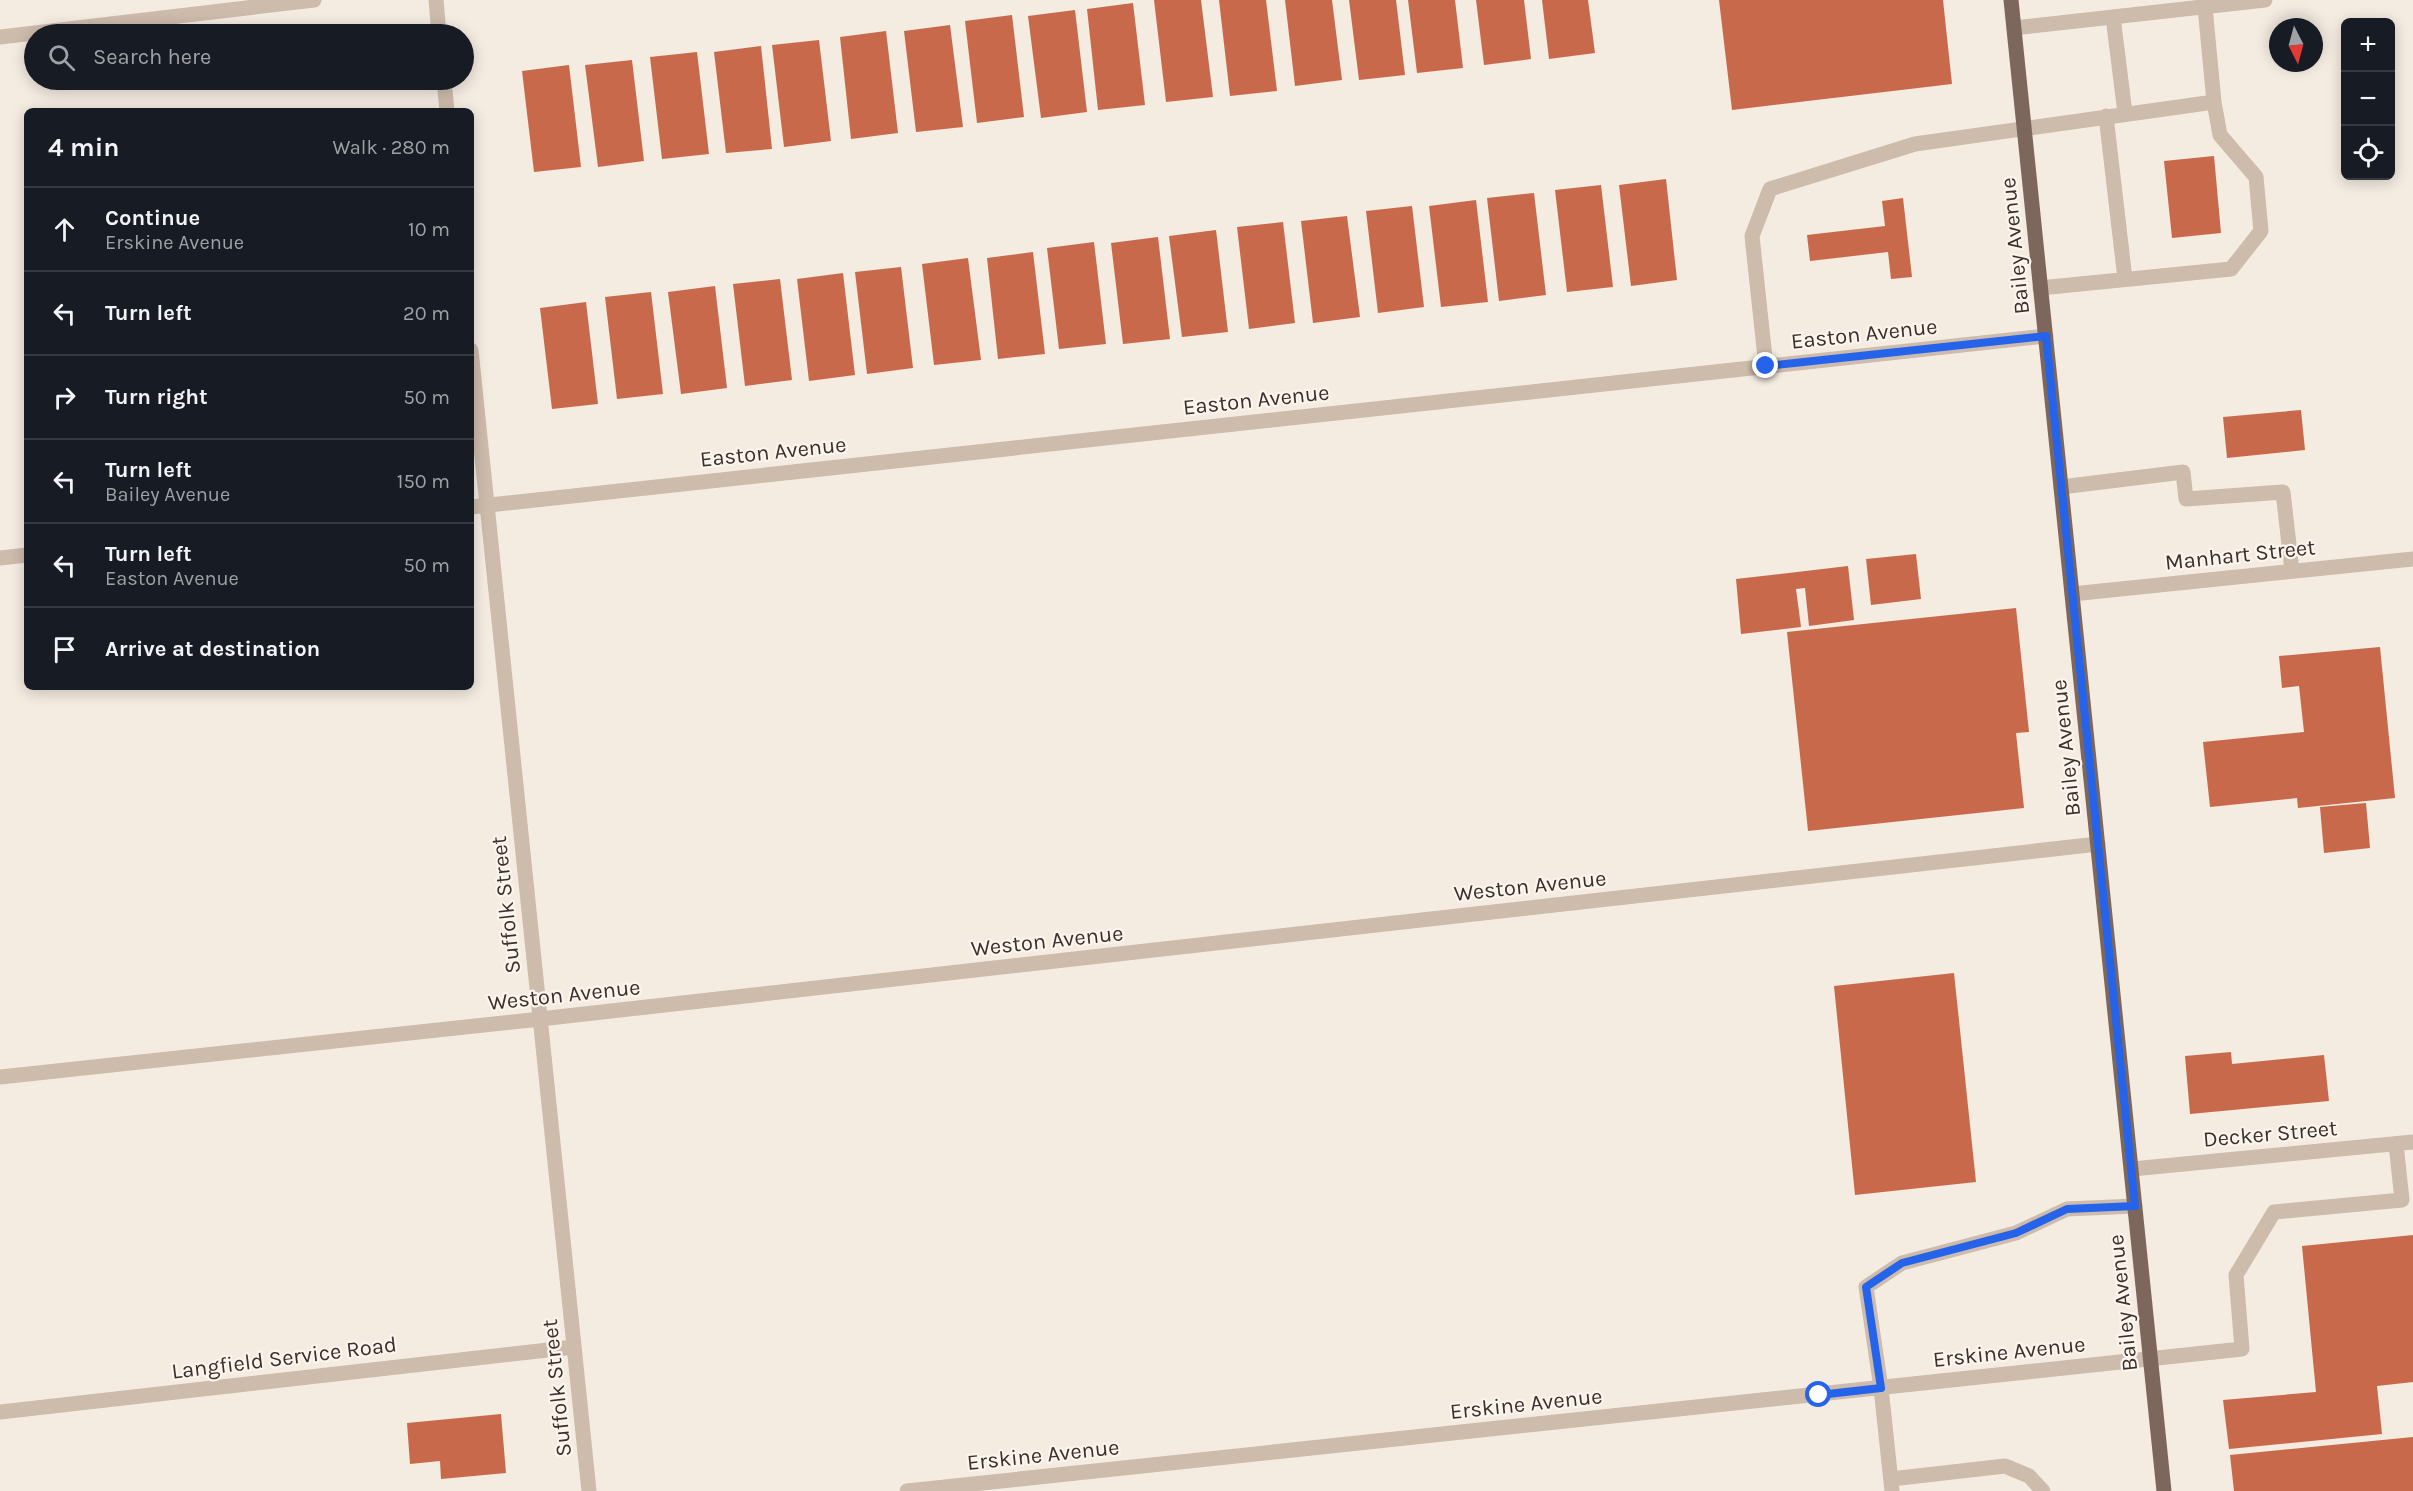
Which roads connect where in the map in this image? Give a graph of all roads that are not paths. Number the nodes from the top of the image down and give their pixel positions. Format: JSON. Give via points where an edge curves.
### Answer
{"nodes":[{"id":1,"x":314,"y":0,"type":"edge"},
{"id":2,"x":436,"y":0,"type":"edge"},
{"id":3,"x":2011,"y":0,"type":"edge"},
{"id":4,"x":2265,"y":0,"type":"edge"},
{"id":5,"x":2205,"y":7,"type":"junction"},
{"id":6,"x":2113,"y":17,"type":"junction"},
{"id":7,"x":110,"y":24,"type":"edge"},
{"id":8,"x":438,"y":24,"type":"edge"},
{"id":9,"x":2014,"y":28,"type":"junction"},
{"id":10,"x":24,"y":34,"type":"edge"},
{"id":11,"x":0,"y":37,"type":"edge"},
{"id":12,"x":445,"y":90,"type":"edge"},
{"id":13,"x":2214,"y":102,"type":"junction"},
{"id":14,"x":447,"y":108,"type":"edge"},
{"id":15,"x":2125,"y":113,"type":"junction"},
{"id":16,"x":2106,"y":116,"type":"junction"},
{"id":17,"x":2024,"y":129,"type":"junction"},
{"id":18,"x":2125,"y":279,"type":"junction"},
{"id":19,"x":2040,"y":288,"type":"junction"},
{"id":20,"x":2046,"y":336,"type":"junction"},
{"id":21,"x":1766,"y":366,"type":"junction"},
{"id":22,"x":474,"y":408,"type":"edge"},
{"id":23,"x":2061,"y":487,"type":"junction"},
{"id":24,"x":479,"y":506,"type":"edge"},
{"id":25,"x":24,"y":555,"type":"edge"},
{"id":26,"x":0,"y":558,"type":"edge"},
{"id":27,"x":2413,"y":559,"type":"edge"},
{"id":28,"x":2292,"y":571,"type":"junction"},
{"id":29,"x":2072,"y":594,"type":"junction"},
{"id":30,"x":2098,"y":844,"type":"junction"},
{"id":31,"x":540,"y":1019,"type":"junction"},
{"id":32,"x":0,"y":1077,"type":"edge"},
{"id":33,"x":2413,"y":1142,"type":"edge"},
{"id":34,"x":2396,"y":1144,"type":"junction"},
{"id":35,"x":2132,"y":1169,"type":"junction"},
{"id":36,"x":2135,"y":1206,"type":"junction"},
{"id":37,"x":574,"y":1347,"type":"junction"},
{"id":38,"x":2150,"y":1358,"type":"junction"},
{"id":39,"x":1881,"y":1388,"type":"junction"},
{"id":40,"x":0,"y":1412,"type":"edge"},
{"id":41,"x":1891,"y":1485,"type":"edge"},
{"id":42,"x":589,"y":1491,"type":"edge"},
{"id":43,"x":907,"y":1491,"type":"edge"},
{"id":44,"x":2043,"y":1491,"type":"edge"},
{"id":45,"x":2164,"y":1491,"type":"edge"}],
"edges":[{"from":1,"to":7,"type":"street"},
{"from":2,"to":8,"type":"street"},
{"from":3,"to":9,"type":"main road","name":"Bailey Avenue"},
{"from":4,"to":5,"type":"street"},
{"from":5,"to":6,"type":"street"},
{"from":5,"to":13,"type":"street"},
{"from":6,"to":9,"type":"street"},
{"from":6,"to":15,"type":"street"},
{"from":9,"to":17,"type":"main road","name":"Bailey Avenue"},
{"from":10,"to":11,"type":"street"},
{"from":12,"to":14,"type":"street"},
{"from":13,"to":15,"type":"street"},
{"from":13,"to":18,"type":"street","via":[[2220,135],[2256,177],[2261,231],[2231,269]]},
{"from":15,"to":16,"type":"street"},
{"from":16,"to":17,"type":"street"},
{"from":16,"to":18,"type":"street"},
{"from":17,"to":19,"type":"main road","name":"Bailey Avenue"},
{"from":17,"to":21,"type":"street","via":[[1915,144],[1770,189],[1752,236]]},
{"from":18,"to":19,"type":"street"},
{"from":19,"to":20,"type":"main road","name":"Bailey Avenue"},
{"from":20,"to":21,"type":"street","name":"Easton Avenue"},
{"from":20,"to":23,"type":"main road","name":"Bailey Avenue"},
{"from":21,"to":24,"type":"street","name":"Easton Avenue"},
{"from":22,"to":24,"type":"street","name":"Suffolk Street"},
{"from":23,"to":28,"type":"street","via":[[2183,472],[2186,499],[2283,492]]},
{"from":23,"to":29,"type":"main road","name":"Bailey Avenue"},
{"from":24,"to":31,"type":"street","name":"Suffolk Street"},
{"from":25,"to":26,"type":"street"},
{"from":27,"to":28,"type":"street","name":"Manhart Street"},
{"from":28,"to":29,"type":"street","name":"Manhart Street"},
{"from":29,"to":30,"type":"main road","name":"Bailey Avenue"},
{"from":30,"to":31,"type":"street","name":"Weston Avenue"},
{"from":30,"to":35,"type":"main road","name":"Bailey Avenue"},
{"from":31,"to":32,"type":"street","name":"Weston Avenue"},
{"from":31,"to":37,"type":"street","name":"Suffolk Street"},
{"from":33,"to":34,"type":"street","name":"Decker Street"},
{"from":34,"to":35,"type":"street","name":"Decker Street"},
{"from":34,"to":38,"type":"street","name":"Erskine Avenue","via":[[2402,1200],[2274,1212],[2236,1275],[2242,1349]]},
{"from":35,"to":36,"type":"main road","name":"Bailey Avenue"},
{"from":36,"to":38,"type":"main road","name":"Bailey Avenue"},
{"from":36,"to":39,"type":"street","via":[[2067,1209],[2016,1233],[1902,1263],[1866,1287]]},
{"from":37,"to":40,"type":"street","name":"Langfield Service Road"},
{"from":37,"to":42,"type":"street","name":"Suffolk Street"},
{"from":38,"to":39,"type":"street","name":"Erskine Avenue"},
{"from":38,"to":45,"type":"main road","name":"Bailey Avenue"},
{"from":39,"to":41,"type":"street"},
{"from":39,"to":43,"type":"street","name":"Erskine Avenue"},
{"from":41,"to":44,"type":"street","via":[[2005,1466],[2029,1476]]}]}
